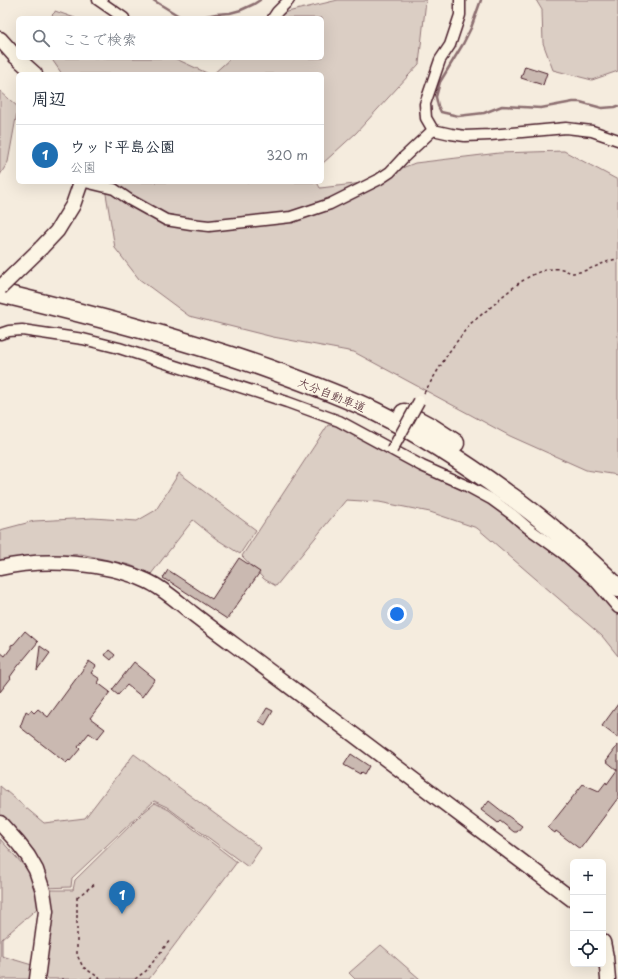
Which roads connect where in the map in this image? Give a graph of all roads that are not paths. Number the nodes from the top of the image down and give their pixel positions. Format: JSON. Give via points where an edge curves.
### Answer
{"nodes":[{"id":1,"x":98,"y":0,"type":"edge"},
{"id":2,"x":289,"y":0,"type":"edge"},
{"id":3,"x":460,"y":0,"type":"edge"},
{"id":4,"x":121,"y":16,"type":"edge"},
{"id":5,"x":274,"y":16,"type":"edge"},
{"id":6,"x":0,"y":39,"type":"edge"},
{"id":7,"x":16,"y":57,"type":"edge"},
{"id":8,"x":19,"y":60,"type":"edge"},
{"id":9,"x":33,"y":72,"type":"edge"},
{"id":10,"x":433,"y":130,"type":"junction"},
{"id":11,"x":618,"y":140,"type":"edge"},
{"id":12,"x":80,"y":184,"type":"edge"},
{"id":13,"x":93,"y":184,"type":"edge"},
{"id":14,"x":0,"y":280,"type":"edge"},
{"id":15,"x":0,"y":288,"type":"edge"},
{"id":16,"x":0,"y":293,"type":"edge"},
{"id":17,"x":0,"y":334,"type":"edge"},
{"id":18,"x":419,"y":401,"type":"road end"},
{"id":19,"x":392,"y":450,"type":"junction"},
{"id":20,"x":0,"y":568,"type":"edge"},
{"id":21,"x":618,"y":571,"type":"edge"},
{"id":22,"x":618,"y":588,"type":"edge"},
{"id":23,"x":618,"y":608,"type":"edge"},
{"id":24,"x":0,"y":823,"type":"edge"},
{"id":25,"x":570,"y":898,"type":"edge"},
{"id":26,"x":606,"y":957,"type":"edge"},
{"id":27,"x":37,"y":979,"type":"edge"},
{"id":28,"x":608,"y":979,"type":"edge"}],
"edges":[{"from":1,"to":4,"type":"street"},
{"from":2,"to":5,"type":"street"},
{"from":3,"to":10,"type":"street","via":[[460,15],[450,45],[440,60],[425,104],[426,118]]},
{"from":6,"to":7,"type":"street"},
{"from":8,"to":9,"type":"street"},
{"from":10,"to":11,"type":"street","via":[[465,136],[566,128],[592,131]]},
{"from":10,"to":13,"type":"street","via":[[390,172],[378,180],[330,204],[291,217],[209,226],[166,220],[114,189]]},
{"from":12,"to":15,"type":"street","bridge":true,"via":[[73,205],[57,231]]},
{"from":14,"to":21,"type":"highway","name":"大分自動車道","via":[[156,320],[233,344],[322,375],[383,402],[432,428],[487,463],[544,505]]},
{"from":16,"to":22,"type":"highway","name":"大分自動車道","via":[[78,311],[229,355],[317,386],[375,412],[480,473],[537,515]]},
{"from":17,"to":19,"type":"street","via":[[22,330],[119,348],[339,421]]},
{"from":18,"to":19,"type":"street","bridge":true},
{"from":19,"to":23,"type":"street","via":[[492,499],[564,554],[595,581]]},
{"from":20,"to":25,"type":"street","via":[[66,563],[118,571],[148,581],[176,598],[191,612]]},
{"from":24,"to":27,"type":"street","via":[[28,856],[43,891],[46,911]]},
{"from":26,"to":28,"type":"street"}]}
